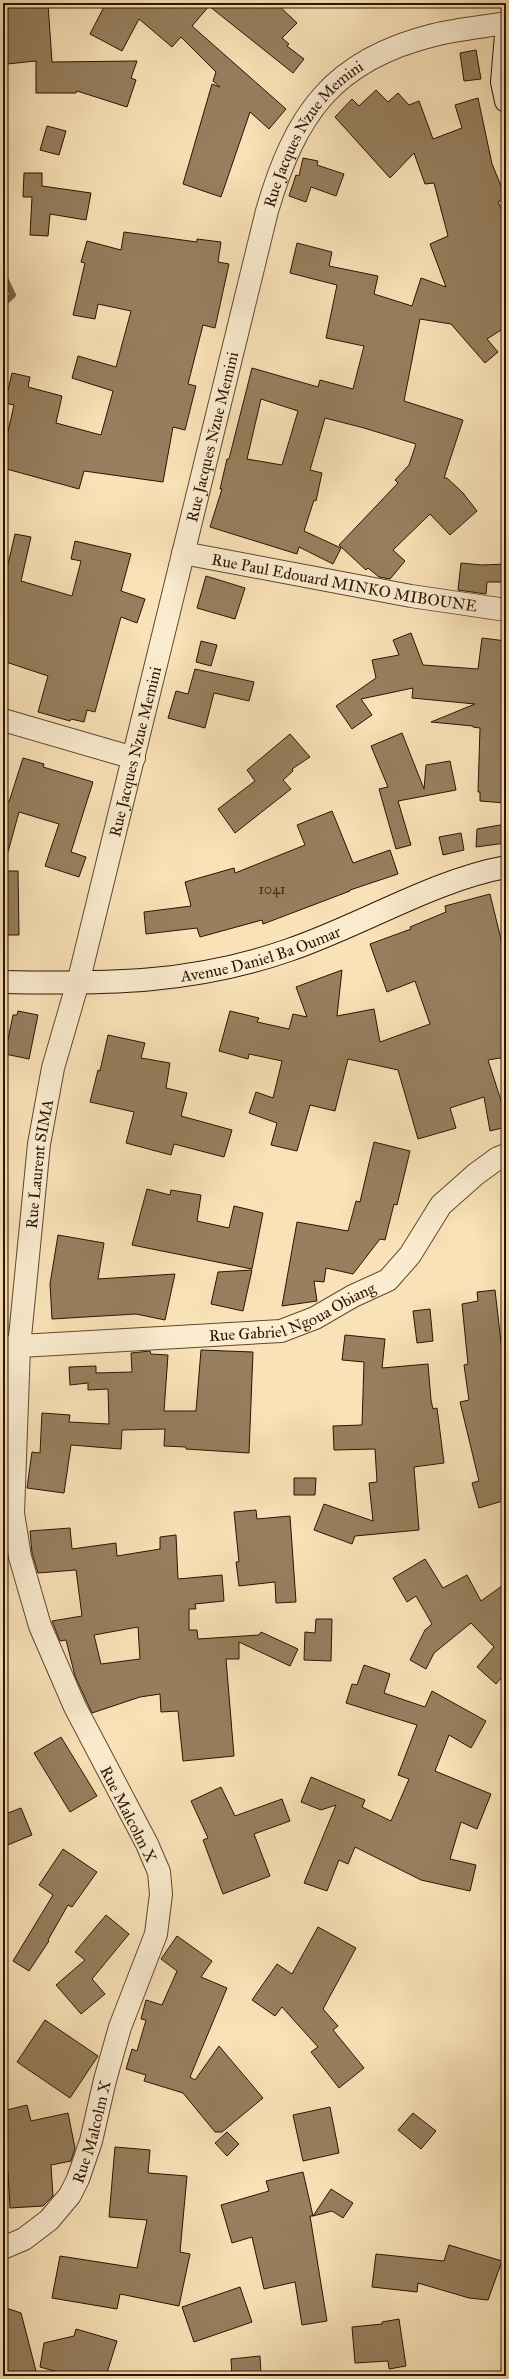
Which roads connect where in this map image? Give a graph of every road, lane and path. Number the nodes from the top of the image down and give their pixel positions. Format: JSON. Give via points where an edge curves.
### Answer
{"nodes":[{"id":1,"x":506,"y":23,"type":"edge"},
{"id":2,"x":506,"y":35,"type":"edge"},
{"id":3,"x":506,"y":101,"type":"edge"},
{"id":4,"x":183,"y":552,"type":"junction"},
{"id":5,"x":506,"y":610,"type":"edge"},
{"id":6,"x":3,"y":720,"type":"edge"},
{"id":7,"x":134,"y":758,"type":"junction"},
{"id":8,"x":506,"y":867,"type":"edge"},
{"id":9,"x":3,"y":982,"type":"edge"},
{"id":10,"x":77,"y":984,"type":"junction"},
{"id":11,"x":506,"y":1155,"type":"edge"},
{"id":12,"x":11,"y":1347,"type":"edge"},
{"id":13,"x":3,"y":2248,"type":"edge"}],
"edges":[{"from":1,"to":4,"type":"street","name":"Rue Jacques Nzue Memini","via":[[434,35],[379,54],[352,69],[327,90],[307,115],[278,171],[266,211]]},
{"from":2,"to":3,"type":"street","via":[[502,82]]},
{"from":4,"to":5,"type":"street","name":"Rue Paul Edouard MINKO MIBOUNE","via":[[411,596]]},
{"from":4,"to":7,"type":"street","name":"Rue Jacques Nzue Memini"},
{"from":6,"to":7,"type":"street"},
{"from":7,"to":10,"type":"street","name":"Rue Jacques Nzue Memini"},
{"from":8,"to":10,"type":"street","name":"Avenue Daniel Ba Oumar","via":[[454,882],[290,950],[243,964],[167,979]]},
{"from":9,"to":10,"type":"street","name":"Avenue Daniel Ba Oumar"},
{"from":10,"to":12,"type":"street","name":"Rue Laurent SIMA","via":[[53,1068],[39,1144]]},
{"from":11,"to":12,"type":"street","name":"Rue Gabriel Ngoua Obiang","via":[[476,1174],[441,1205],[410,1255],[388,1280],[315,1318],[288,1329]]},
{"from":12,"to":13,"type":"street","name":"Rue Malcolm X","via":[[13,1513],[20,1557],[33,1605],[74,1707],[147,1844],[159,1872],[161,1894],[156,1934],[120,2027],[91,2141],[78,2179],[70,2195],[49,2220],[24,2240]]}]}
